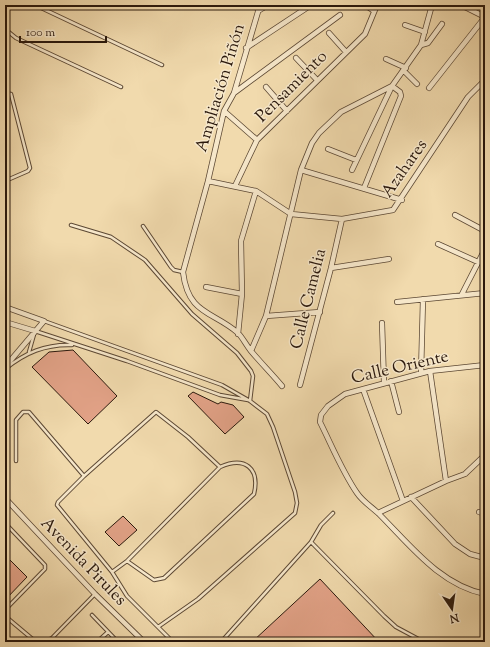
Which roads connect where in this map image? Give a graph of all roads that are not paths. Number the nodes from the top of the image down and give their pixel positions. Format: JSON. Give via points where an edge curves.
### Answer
{"nodes":[{"id":1,"x":35,"y":5,"type":"edge"},
{"id":2,"x":260,"y":5,"type":"edge"},
{"id":3,"x":268,"y":5,"type":"edge"},
{"id":4,"x":311,"y":5,"type":"edge"},
{"id":5,"x":365,"y":5,"type":"edge"},
{"id":6,"x":377,"y":5,"type":"edge"},
{"id":7,"x":432,"y":5,"type":"edge"},
{"id":8,"x":461,"y":5,"type":"edge"},
{"id":9,"x":258,"y":11,"type":"junction"},
{"id":10,"x":374,"y":11,"type":"junction"},
{"id":11,"x":340,"y":15,"type":"dead end"},
{"id":12,"x":485,"y":17,"type":"edge"},
{"id":13,"x":442,"y":24,"type":"dead end"},
{"id":14,"x":405,"y":25,"type":"dead end"},
{"id":15,"x":5,"y":29,"type":"edge"},
{"id":16,"x":425,"y":32,"type":"junction"},
{"id":17,"x":329,"y":33,"type":"dead end"},
{"id":18,"x":421,"y":45,"type":"junction"},
{"id":19,"x":246,"y":48,"type":"junction"},
{"id":20,"x":346,"y":52,"type":"junction"},
{"id":21,"x":296,"y":58,"type":"dead end"},
{"id":22,"x":386,"y":59,"type":"dead end"},
{"id":23,"x":162,"y":65,"type":"dead end"},
{"id":24,"x":405,"y":69,"type":"junction"},
{"id":25,"x":318,"y":80,"type":"junction"},
{"id":26,"x":485,"y":80,"type":"edge"},
{"id":27,"x":417,"y":84,"type":"dead end"},
{"id":28,"x":121,"y":86,"type":"dead end"},
{"id":29,"x":392,"y":86,"type":"junction"},
{"id":30,"x":266,"y":87,"type":"dead end"},
{"id":31,"x":429,"y":88,"type":"dead end"},
{"id":32,"x":5,"y":93,"type":"edge"},
{"id":33,"x":234,"y":93,"type":"junction"},
{"id":34,"x":224,"y":111,"type":"junction"},
{"id":35,"x":287,"y":111,"type":"junction"},
{"id":36,"x":257,"y":140,"type":"junction"},
{"id":37,"x":328,"y":149,"type":"dead end"},
{"id":38,"x":356,"y":160,"type":"junction"},
{"id":39,"x":301,"y":170,"type":"junction"},
{"id":40,"x":352,"y":170,"type":"dead end"},
{"id":41,"x":208,"y":180,"type":"junction"},
{"id":42,"x":5,"y":181,"type":"edge"},
{"id":43,"x":235,"y":186,"type":"junction"},
{"id":44,"x":364,"y":188,"type":"junction"},
{"id":45,"x":256,"y":191,"type":"junction"},
{"id":46,"x":402,"y":200,"type":"junction"},
{"id":47,"x":291,"y":214,"type":"junction"},
{"id":48,"x":455,"y":215,"type":"dead end"},
{"id":49,"x":342,"y":219,"type":"junction"},
{"id":50,"x":71,"y":225,"type":"dead end"},
{"id":51,"x":143,"y":226,"type":"dead end"},
{"id":52,"x":485,"y":231,"type":"edge"},
{"id":53,"x":438,"y":244,"type":"dead end"},
{"id":54,"x":485,"y":249,"type":"edge"},
{"id":55,"x":390,"y":259,"type":"dead end"},
{"id":56,"x":478,"y":262,"type":"junction"},
{"id":57,"x":331,"y":268,"type":"junction"},
{"id":58,"x":183,"y":272,"type":"junction"},
{"id":59,"x":206,"y":287,"type":"dead end"},
{"id":60,"x":485,"y":293,"type":"edge"},
{"id":61,"x":242,"y":294,"type":"junction"},
{"id":62,"x":462,"y":294,"type":"junction"},
{"id":63,"x":423,"y":299,"type":"junction"},
{"id":64,"x":397,"y":302,"type":"dead end"},
{"id":65,"x":5,"y":308,"type":"edge"},
{"id":66,"x":320,"y":312,"type":"junction"},
{"id":67,"x":266,"y":316,"type":"junction"},
{"id":68,"x":44,"y":321,"type":"junction"},
{"id":69,"x":5,"y":322,"type":"edge"},
{"id":70,"x":382,"y":323,"type":"dead end"},
{"id":71,"x":35,"y":331,"type":"junction"},
{"id":72,"x":238,"y":334,"type":"junction"},
{"id":73,"x":5,"y":337,"type":"edge"},
{"id":74,"x":76,"y":345,"type":"junction"},
{"id":75,"x":251,"y":351,"type":"junction"},
{"id":76,"x":29,"y":352,"type":"junction"},
{"id":77,"x":5,"y":357,"type":"edge"},
{"id":78,"x":485,"y":365,"type":"edge"},
{"id":79,"x":5,"y":368,"type":"edge"},
{"id":80,"x":430,"y":371,"type":"junction"},
{"id":81,"x":421,"y":373,"type":"junction"},
{"id":82,"x":391,"y":381,"type":"junction"},
{"id":83,"x":384,"y":383,"type":"junction"},
{"id":84,"x":300,"y":385,"type":"dead end"},
{"id":85,"x":282,"y":386,"type":"dead end"},
{"id":86,"x":363,"y":389,"type":"junction"},
{"id":87,"x":250,"y":401,"type":"junction"},
{"id":88,"x":399,"y":412,"type":"dead end"},
{"id":89,"x":485,"y":455,"type":"edge"},
{"id":90,"x":16,"y":461,"type":"dead end"},
{"id":91,"x":220,"y":466,"type":"junction"},
{"id":92,"x":84,"y":476,"type":"junction"},
{"id":93,"x":446,"y":480,"type":"junction"},
{"id":94,"x":411,"y":497,"type":"junction"},
{"id":95,"x":5,"y":498,"type":"edge"},
{"id":96,"x":403,"y":501,"type":"junction"},
{"id":97,"x":479,"y":512,"type":"dead end"},
{"id":98,"x":333,"y":513,"type":"dead end"},
{"id":99,"x":378,"y":514,"type":"junction"},
{"id":100,"x":485,"y":514,"type":"edge"},
{"id":101,"x":5,"y":523,"type":"edge"},
{"id":102,"x":311,"y":542,"type":"junction"},
{"id":103,"x":485,"y":558,"type":"edge"},
{"id":104,"x":127,"y":561,"type":"junction"},
{"id":105,"x":112,"y":572,"type":"junction"},
{"id":106,"x":95,"y":594,"type":"junction"},
{"id":107,"x":485,"y":594,"type":"edge"},
{"id":108,"x":5,"y":610,"type":"edge"},
{"id":109,"x":92,"y":615,"type":"dead end"},
{"id":110,"x":5,"y":616,"type":"edge"},
{"id":111,"x":158,"y":627,"type":"junction"},
{"id":112,"x":108,"y":632,"type":"junction"},
{"id":113,"x":36,"y":642,"type":"edge"},
{"id":114,"x":46,"y":642,"type":"edge"},
{"id":115,"x":97,"y":642,"type":"edge"},
{"id":116,"x":118,"y":642,"type":"edge"},
{"id":117,"x":144,"y":642,"type":"edge"},
{"id":118,"x":174,"y":642,"type":"edge"},
{"id":119,"x":221,"y":642,"type":"edge"},
{"id":120,"x":424,"y":642,"type":"edge"}],
"edges":[{"from":1,"to":23,"type":"lane"},
{"from":2,"to":9,"type":"street","name":"Ampliación Piñón"},
{"from":3,"to":9,"type":"street"},
{"from":4,"to":19,"type":"street"},
{"from":5,"to":10,"type":"street"},
{"from":6,"to":10,"type":"street","name":"Pensamiento"},
{"from":7,"to":16,"type":"street"},
{"from":8,"to":12,"type":"street"},
{"from":9,"to":19,"type":"street","name":"Ampliación Piñón"},
{"from":10,"to":20,"type":"street","name":"Pensamiento","via":[[365,34]]},
{"from":11,"to":33,"type":"street"},
{"from":12,"to":31,"type":"street"},
{"from":13,"to":18,"type":"street","via":[[428,43]]},
{"from":14,"to":16,"type":"street"},
{"from":15,"to":28,"type":"lane","via":[[16,38]]},
{"from":16,"to":18,"type":"street"},
{"from":17,"to":20,"type":"street"},
{"from":18,"to":24,"type":"street"},
{"from":19,"to":33,"type":"street","name":"Ampliación Piñón"},
{"from":20,"to":25,"type":"street","name":"Pensamiento"},
{"from":21,"to":25,"type":"street"},
{"from":22,"to":24,"type":"street"},
{"from":24,"to":27,"type":"street"},
{"from":24,"to":29,"type":"street"},
{"from":25,"to":35,"type":"street","name":"Pensamiento"},
{"from":26,"to":46,"type":"street","name":"Azahares","via":[[468,97]]},
{"from":29,"to":38,"type":"street"},
{"from":29,"to":39,"type":"street","via":[[341,112],[329,122],[312,143]]},
{"from":29,"to":44,"type":"street","via":[[401,96]]},
{"from":30,"to":35,"type":"street"},
{"from":32,"to":42,"type":"lane","via":[[11,94],[30,168]]},
{"from":33,"to":34,"type":"street","name":"Ampliación Piñón"},
{"from":34,"to":36,"type":"street"},
{"from":34,"to":41,"type":"street","name":"Ampliación Piñón"},
{"from":35,"to":36,"type":"street","name":"Pensamiento"},
{"from":36,"to":43,"type":"street","name":"Pensamiento"},
{"from":37,"to":38,"type":"street"},
{"from":38,"to":40,"type":"street"},
{"from":39,"to":44,"type":"street"},
{"from":39,"to":47,"type":"street"},
{"from":41,"to":43,"type":"street"},
{"from":41,"to":58,"type":"street","name":"Ampliación Piñón"},
{"from":43,"to":45,"type":"street"},
{"from":44,"to":46,"type":"street"},
{"from":45,"to":47,"type":"street"},
{"from":45,"to":61,"type":"street","via":[[241,241]]},
{"from":46,"to":49,"type":"street","name":"Azahares","via":[[389,212]]},
{"from":47,"to":49,"type":"street","name":"Azahares"},
{"from":47,"to":67,"type":"street"},
{"from":48,"to":52,"type":"street"},
{"from":49,"to":57,"type":"street","name":"Calle Camelia"},
{"from":50,"to":87,"type":"lane","via":[[110,237],[146,260],[192,314],[237,353],[251,371],[253,376]]},
{"from":51,"to":58,"type":"lane","via":[[171,267]]},
{"from":53,"to":56,"type":"street"},
{"from":54,"to":56,"type":"street"},
{"from":55,"to":57,"type":"street"},
{"from":56,"to":62,"type":"street"},
{"from":57,"to":66,"type":"street","name":"Calle Camelia"},
{"from":58,"to":72,"type":"street","via":[[190,296],[200,310]]},
{"from":59,"to":61,"type":"street"},
{"from":60,"to":62,"type":"street"},
{"from":61,"to":72,"type":"street"},
{"from":62,"to":63,"type":"street"},
{"from":63,"to":64,"type":"street"},
{"from":63,"to":81,"type":"street"},
{"from":65,"to":68,"type":"street"},
{"from":66,"to":67,"type":"street"},
{"from":66,"to":84,"type":"street","name":"Calle Camelia"},
{"from":67,"to":75,"type":"street"},
{"from":68,"to":71,"type":"street"},
{"from":68,"to":87,"type":"lane","via":[[222,386]]},
{"from":69,"to":71,"type":"street"},
{"from":70,"to":83,"type":"street"},
{"from":71,"to":74,"type":"lane"},
{"from":71,"to":76,"type":"lane"},
{"from":71,"to":79,"type":"street"},
{"from":72,"to":75,"type":"street"},
{"from":73,"to":77,"type":"lane"},
{"from":74,"to":76,"type":"lane","via":[[48,346]]},
{"from":74,"to":87,"type":"lane","via":[[220,395]]},
{"from":75,"to":85,"type":"street"},
{"from":76,"to":79,"type":"lane"},
{"from":78,"to":80,"type":"street","name":"Calle Oriente"},
{"from":80,"to":81,"type":"street","name":"Calle Oriente"},
{"from":80,"to":93,"type":"street"},
{"from":81,"to":82,"type":"street","name":"Calle Oriente"},
{"from":82,"to":83,"type":"street","name":"Calle Oriente"},
{"from":82,"to":88,"type":"street"},
{"from":83,"to":86,"type":"street","name":"Calle Oriente"},
{"from":86,"to":96,"type":"street"},
{"from":86,"to":99,"type":"street","name":"Calle Oriente","via":[[345,394],[328,406],[321,415],[320,422],[357,492]]},
{"from":87,"to":111,"type":"lane","via":[[267,414],[273,427],[295,492],[295,513],[198,599]]},
{"from":89,"to":93,"type":"street","via":[[465,474]]},
{"from":90,"to":92,"type":"lane","via":[[16,420],[23,412],[29,412]]},
{"from":91,"to":92,"type":"lane","via":[[156,412]]},
{"from":91,"to":104,"type":"lane"},
{"from":91,"to":104,"type":"lane","via":[[231,462],[240,462],[248,466],[257,482],[254,494],[164,578],[154,580]]},
{"from":92,"to":105,"type":"lane","via":[[57,505]]},
{"from":93,"to":94,"type":"street"},
{"from":94,"to":96,"type":"street"},
{"from":94,"to":103,"type":"street","via":[[455,544],[470,554]]},
{"from":95,"to":106,"type":"street","name":"Avenida Pirules"},
{"from":96,"to":99,"type":"street"},
{"from":97,"to":100,"type":"street"},
{"from":98,"to":102,"type":"lane"},
{"from":99,"to":107,"type":"street","via":[[410,547],[454,584],[469,591]]},
{"from":101,"to":108,"type":"lane","via":[[45,565],[45,569]]},
{"from":102,"to":119,"type":"lane"},
{"from":102,"to":120,"type":"lane","via":[[396,627]]},
{"from":104,"to":105,"type":"lane"},
{"from":105,"to":111,"type":"lane","via":[[127,596]]},
{"from":106,"to":114,"type":"lane"},
{"from":106,"to":117,"type":"street","name":"Avenida Pirules"},
{"from":109,"to":112,"type":"lane"},
{"from":110,"to":113,"type":"lane"},
{"from":111,"to":118,"type":"lane"},
{"from":112,"to":115,"type":"lane"},
{"from":112,"to":116,"type":"lane"}]}
